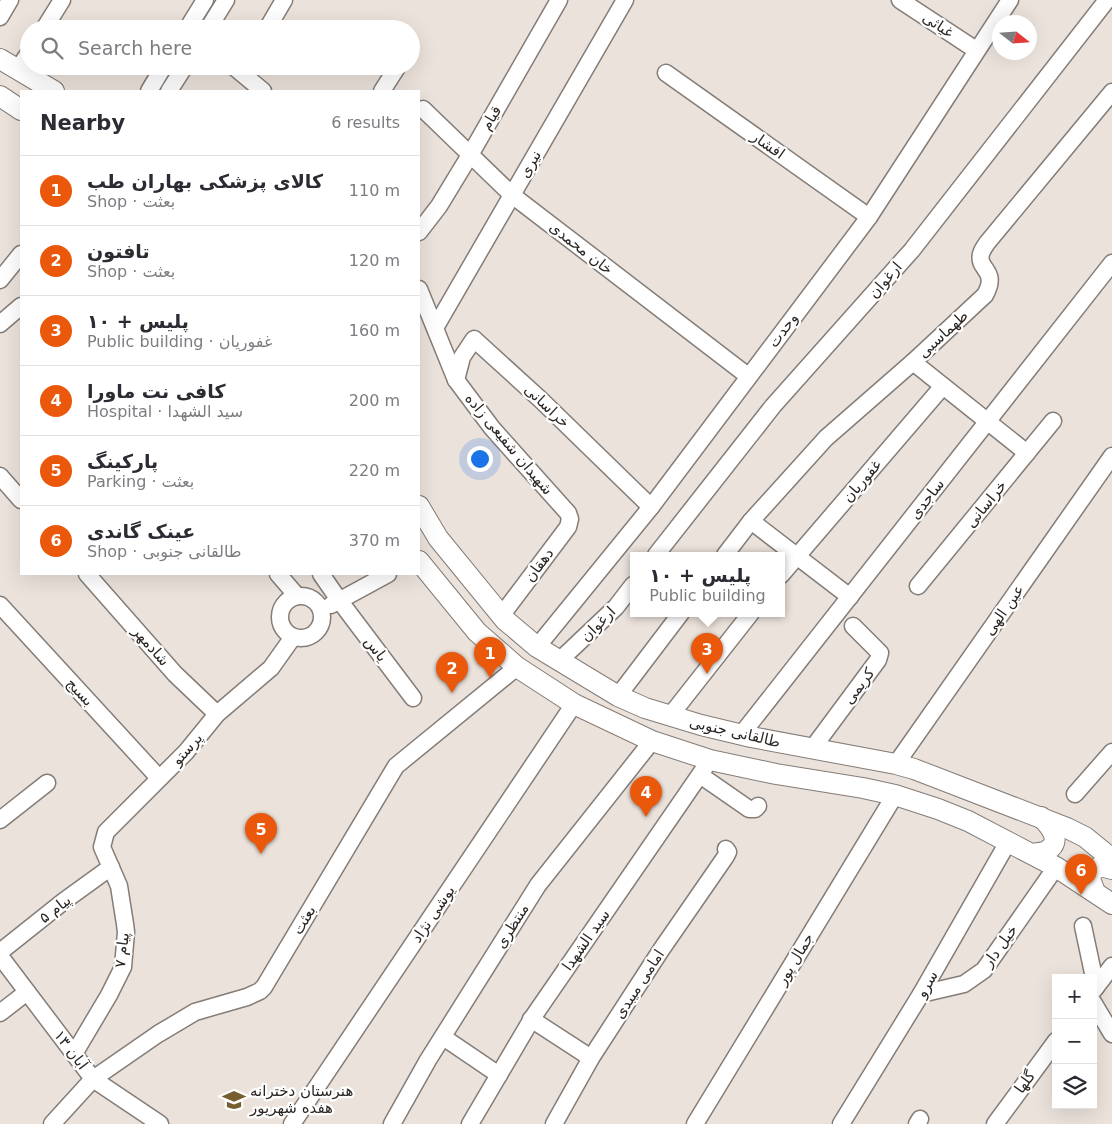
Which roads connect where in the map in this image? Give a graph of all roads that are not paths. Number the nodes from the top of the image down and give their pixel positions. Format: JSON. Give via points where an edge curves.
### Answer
{"nodes":[{"id":1,"x":10,"y":0,"type":"edge"},
{"id":2,"x":62,"y":0,"type":"edge"},
{"id":3,"x":205,"y":0,"type":"edge"},
{"id":4,"x":226,"y":0,"type":"edge"},
{"id":5,"x":284,"y":0,"type":"edge"},
{"id":6,"x":559,"y":0,"type":"edge"},
{"id":7,"x":625,"y":0,"type":"edge"},
{"id":8,"x":900,"y":0,"type":"edge"},
{"id":9,"x":1010,"y":0,"type":"edge"},
{"id":10,"x":1107,"y":0,"type":"edge"},
{"id":11,"x":0,"y":16,"type":"edge"},
{"id":12,"x":50,"y":20,"type":"edge"},
{"id":13,"x":193,"y":20,"type":"edge"},
{"id":14,"x":214,"y":20,"type":"edge"},
{"id":15,"x":272,"y":20,"type":"edge"},
{"id":16,"x":976,"y":50,"type":"junction"},
{"id":17,"x":0,"y":59,"type":"edge"},
{"id":18,"x":20,"y":61,"type":"edge"},
{"id":19,"x":666,"y":73,"type":"dead end"},
{"id":20,"x":38,"y":75,"type":"edge"},
{"id":21,"x":158,"y":75,"type":"edge"},
{"id":22,"x":179,"y":75,"type":"edge"},
{"id":23,"x":247,"y":75,"type":"edge"},
{"id":24,"x":392,"y":75,"type":"edge"},
{"id":25,"x":53,"y":90,"type":"edge"},
{"id":26,"x":149,"y":90,"type":"edge"},
{"id":27,"x":170,"y":90,"type":"edge"},
{"id":28,"x":263,"y":90,"type":"edge"},
{"id":29,"x":383,"y":90,"type":"edge"},
{"id":30,"x":1112,"y":92,"type":"edge"},
{"id":31,"x":0,"y":96,"type":"edge"},
{"id":32,"x":20,"y":109,"type":"edge"},
{"id":33,"x":423,"y":109,"type":"dead end"},
{"id":34,"x":470,"y":154,"type":"junction"},
{"id":35,"x":512,"y":195,"type":"junction"},
{"id":36,"x":869,"y":217,"type":"junction"},
{"id":37,"x":420,"y":231,"type":"edge"},
{"id":38,"x":20,"y":255,"type":"edge"},
{"id":39,"x":1112,"y":263,"type":"edge"},
{"id":40,"x":0,"y":280,"type":"edge"},
{"id":41,"x":420,"y":291,"type":"edge"},
{"id":42,"x":20,"y":307,"type":"edge"},
{"id":43,"x":0,"y":324,"type":"edge"},
{"id":44,"x":435,"y":328,"type":"junction"},
{"id":45,"x":913,"y":362,"type":"junction"},
{"id":46,"x":748,"y":376,"type":"junction"},
{"id":47,"x":456,"y":380,"type":"junction"},
{"id":48,"x":943,"y":386,"type":"junction"},
{"id":49,"x":988,"y":421,"type":"junction"},
{"id":50,"x":1054,"y":421,"type":"dead end"},
{"id":51,"x":1027,"y":453,"type":"junction"},
{"id":52,"x":1112,"y":456,"type":"edge"},
{"id":53,"x":0,"y":476,"type":"edge"},
{"id":54,"x":20,"y":499,"type":"edge"},
{"id":55,"x":651,"y":507,"type":"junction"},
{"id":56,"x":420,"y":508,"type":"edge"},
{"id":57,"x":568,"y":513,"type":"joint"},
{"id":58,"x":751,"y":521,"type":"junction"},
{"id":59,"x":658,"y":552,"type":"edge"},
{"id":60,"x":727,"y":552,"type":"edge"},
{"id":61,"x":796,"y":556,"type":"junction"},
{"id":62,"x":420,"y":562,"type":"edge"},
{"id":63,"x":785,"y":570,"type":"edge"},
{"id":64,"x":88,"y":575,"type":"edge"},
{"id":65,"x":279,"y":575,"type":"edge"},
{"id":66,"x":322,"y":575,"type":"edge"},
{"id":67,"x":386,"y":575,"type":"edge"},
{"id":68,"x":918,"y":586,"type":"dead end"},
{"id":69,"x":630,"y":589,"type":"edge"},
{"id":70,"x":297,"y":596,"type":"junction"},
{"id":71,"x":850,"y":597,"type":"junction"},
{"id":72,"x":339,"y":600,"type":"junction"},
{"id":73,"x":0,"y":605,"type":"edge"},
{"id":74,"x":321,"y":610,"type":"junction"},
{"id":75,"x":501,"y":616,"type":"junction"},
{"id":76,"x":678,"y":617,"type":"edge"},
{"id":77,"x":748,"y":617,"type":"edge"},
{"id":78,"x":853,"y":626,"type":"dead end"},
{"id":79,"x":293,"y":637,"type":"junction"},
{"id":80,"x":537,"y":647,"type":"junction"},
{"id":81,"x":560,"y":662,"type":"junction"},
{"id":82,"x":517,"y":667,"type":"junction"},
{"id":83,"x":618,"y":696,"type":"junction"},
{"id":84,"x":413,"y":698,"type":"dead end"},
{"id":85,"x":574,"y":704,"type":"junction"},
{"id":86,"x":217,"y":714,"type":"junction"},
{"id":87,"x":670,"y":716,"type":"junction"},
{"id":88,"x":741,"y":735,"type":"junction"},
{"id":89,"x":652,"y":741,"type":"junction"},
{"id":90,"x":812,"y":749,"type":"junction"},
{"id":91,"x":1112,"y":752,"type":"edge"},
{"id":92,"x":896,"y":764,"type":"junction"},
{"id":93,"x":705,"y":767,"type":"junction"},
{"id":94,"x":159,"y":778,"type":"junction"},
{"id":95,"x":47,"y":783,"type":"dead end"},
{"id":96,"x":1075,"y":794,"type":"dead end"},
{"id":97,"x":895,"y":795,"type":"junction"},
{"id":98,"x":757,"y":808,"type":"dead end"},
{"id":99,"x":1041,"y":817,"type":"junction"},
{"id":100,"x":0,"y":820,"type":"edge"},
{"id":101,"x":1008,"y":842,"type":"junction"},
{"id":102,"x":726,"y":849,"type":"dead end"},
{"id":103,"x":1033,"y":854,"type":"junction"},
{"id":104,"x":1112,"y":859,"type":"edge"},
{"id":105,"x":111,"y":867,"type":"junction"},
{"id":106,"x":1056,"y":867,"type":"junction"},
{"id":107,"x":1112,"y":869,"type":"edge"},
{"id":108,"x":1095,"y":892,"type":"junction"},
{"id":109,"x":1112,"y":904,"type":"edge"},
{"id":110,"x":1083,"y":926,"type":"dead end"},
{"id":111,"x":0,"y":952,"type":"edge"},
{"id":112,"x":0,"y":956,"type":"edge"},
{"id":113,"x":1112,"y":966,"type":"edge"},
{"id":114,"x":1091,"y":974,"type":"edge"},
{"id":115,"x":1097,"y":988,"type":"edge"},
{"id":116,"x":27,"y":992,"type":"junction"},
{"id":117,"x":921,"y":994,"type":"junction"},
{"id":118,"x":1097,"y":1000,"type":"edge"},
{"id":119,"x":0,"y":1013,"type":"edge"},
{"id":120,"x":531,"y":1019,"type":"junction"},
{"id":121,"x":1112,"y":1034,"type":"edge"},
{"id":122,"x":443,"y":1036,"type":"junction"},
{"id":123,"x":1052,"y":1046,"type":"edge"},
{"id":124,"x":74,"y":1054,"type":"junction"},
{"id":125,"x":591,"y":1058,"type":"junction"},
{"id":126,"x":499,"y":1074,"type":"junction"},
{"id":127,"x":93,"y":1079,"type":"junction"},
{"id":128,"x":52,"y":1124,"type":"edge"},
{"id":129,"x":160,"y":1124,"type":"edge"},
{"id":130,"x":292,"y":1124,"type":"edge"},
{"id":131,"x":392,"y":1124,"type":"edge"},
{"id":132,"x":470,"y":1124,"type":"edge"},
{"id":133,"x":554,"y":1124,"type":"edge"},
{"id":134,"x":695,"y":1124,"type":"edge"},
{"id":135,"x":841,"y":1124,"type":"edge"},
{"id":136,"x":995,"y":1124,"type":"edge"}],
"edges":[{"from":1,"to":11,"type":"street"},
{"from":2,"to":12,"type":"street"},
{"from":3,"to":13,"type":"street"},
{"from":4,"to":14,"type":"street"},
{"from":5,"to":15,"type":"street"},
{"from":6,"to":34,"type":"street","name":"قیام"},
{"from":7,"to":35,"type":"street","name":"نیری"},
{"from":8,"to":16,"type":"street","name":"غیاثی"},
{"from":9,"to":16,"type":"street","name":"وحدت"},
{"from":10,"to":59,"type":"street","name":"ارغوان","via":[[912,250],[773,406]]},
{"from":16,"to":36,"type":"street","name":"وحدت"},
{"from":17,"to":18,"type":"main road"},
{"from":19,"to":36,"type":"street","name":"افشار"},
{"from":20,"to":25,"type":"main road"},
{"from":21,"to":26,"type":"street"},
{"from":22,"to":27,"type":"street"},
{"from":23,"to":28,"type":"street"},
{"from":24,"to":29,"type":"street"},
{"from":30,"to":45,"type":"street","name":"طهماسبی","via":[[987,243],[981,254],[981,261],[990,276],[990,286],[985,295]]},
{"from":31,"to":32,"type":"main road"},
{"from":33,"to":34,"type":"street","name":"خان محمدی"},
{"from":34,"to":35,"type":"street","name":"خان محمدی"},
{"from":34,"to":37,"type":"street","name":"قیام"},
{"from":35,"to":44,"type":"street","name":"نیری"},
{"from":35,"to":46,"type":"street","name":"خان محمدی"},
{"from":36,"to":46,"type":"street","name":"وحدت"},
{"from":38,"to":40,"type":"street"},
{"from":39,"to":49,"type":"street","name":"ساجدی"},
{"from":41,"to":44,"type":"street","name":"شهیدان شفیعی زاده"},
{"from":42,"to":43,"type":"street"},
{"from":44,"to":47,"type":"street","name":"شهیدان شفیعی زاده"},
{"from":45,"to":48,"type":"street"},
{"from":45,"to":58,"type":"street","name":"طهماسبی","via":[[826,438]]},
{"from":46,"to":55,"type":"street","name":"وحدت"},
{"from":47,"to":55,"type":"street","name":"خراسانی","via":[[462,357],[474,339]]},
{"from":47,"to":57,"type":"street","name":"شهیدان شفیعی زاده","via":[[492,428]]},
{"from":48,"to":49,"type":"street"},
{"from":48,"to":61,"type":"street","name":"غفوریان"},
{"from":49,"to":51,"type":"street"},
{"from":49,"to":71,"type":"street","name":"ساجدی"},
{"from":50,"to":51,"type":"street","name":"خراسانی"},
{"from":51,"to":68,"type":"street","name":"خراسانی"},
{"from":52,"to":92,"type":"street","name":"عین الهی"},
{"from":53,"to":54,"type":"street"},
{"from":55,"to":80,"type":"street","name":"وحدت"},
{"from":56,"to":75,"type":"main road","name":"طالقانی جنوبی","via":[[438,538]]},
{"from":57,"to":75,"type":"street","name":"دهقان","via":[[568,526]]},
{"from":58,"to":60,"type":"street","name":"طهماسبی"},
{"from":58,"to":61,"type":"street"},
{"from":61,"to":63,"type":"street","name":"غفوریان"},
{"from":61,"to":71,"type":"street"},
{"from":62,"to":82,"type":"main road","name":"طالقانی جنوبی","via":[[477,632]]},
{"from":64,"to":86,"type":"street","name":"شادمهر","via":[[176,674]]},
{"from":65,"to":70,"type":"street"},
{"from":66,"to":72,"type":"street","name":"یاس"},
{"from":67,"to":72,"type":"street"},
{"from":69,"to":81,"type":"street","name":"ارغوان"},
{"from":70,"to":74,"type":"street","via":[[312,599]]},
{"from":70,"to":79,"type":"street","via":[[286,602],[280,614],[282,628]]},
{"from":71,"to":88,"type":"street","name":"ساجدی"},
{"from":72,"to":74,"type":"street"},
{"from":72,"to":84,"type":"street","name":"یاس"},
{"from":73,"to":94,"type":"street","name":"بسیج"},
{"from":74,"to":79,"type":"street","via":[[322,624],[318,630],[306,638]]},
{"from":75,"to":80,"type":"main road","name":"طالقانی جنوبی"},
{"from":76,"to":83,"type":"street"},
{"from":77,"to":87,"type":"street"},
{"from":78,"to":90,"type":"street","name":"کریمی","via":[[880,653],[878,660]]},
{"from":79,"to":86,"type":"street","name":"پرستو","via":[[271,668]]},
{"from":80,"to":81,"type":"main road","name":"طالقانی جنوبی"},
{"from":81,"to":83,"type":"main road","name":"طالقانی جنوبی"},
{"from":82,"to":85,"type":"main road","name":"طالقانی جنوبی"},
{"from":82,"to":127,"type":"street","name":"بعثت","via":[[396,766],[264,987],[255,994],[195,1012]]},
{"from":83,"to":87,"type":"main road","name":"طالقانی جنوبی"},
{"from":85,"to":89,"type":"main road","name":"طالقانی جنوبی"},
{"from":85,"to":130,"type":"street","name":"یوشی نژاد"},
{"from":86,"to":94,"type":"street","name":"پرستو","via":[[186,752]]},
{"from":87,"to":88,"type":"main road","name":"طالقانی جنوبی"},
{"from":88,"to":90,"type":"main road","name":"طالقانی جنوبی"},
{"from":89,"to":93,"type":"main road","name":"طالقانی جنوبی"},
{"from":89,"to":122,"type":"street","name":"منتظری","via":[[538,885]]},
{"from":90,"to":92,"type":"main road","name":"طالقانی جنوبی"},
{"from":91,"to":96,"type":"street"},
{"from":92,"to":99,"type":"main road","name":"طالقانی جنوبی"},
{"from":93,"to":97,"type":"main road","name":"طالقانی جنوبی","via":[[776,774]]},
{"from":93,"to":98,"type":"street","via":[[749,809]]},
{"from":93,"to":120,"type":"street","name":"سید الشهدا"},
{"from":94,"to":105,"type":"street","name":"پرستو","via":[[106,832],[102,847]]},
{"from":95,"to":100,"type":"street"},
{"from":97,"to":101,"type":"main road","name":"طالقانی جنوبی","via":[[968,821]]},
{"from":97,"to":134,"type":"street","name":"جمال پور"},
{"from":99,"to":103,"type":"main road","via":[[1052,829],[1054,844],[1048,851]]},
{"from":99,"to":104,"type":"main road","name":"طالقانی جنوبی","via":[[1085,838]]},
{"from":101,"to":103,"type":"main road","name":"طالقانی جنوبی"},
{"from":101,"to":117,"type":"street","name":"سرو"},
{"from":102,"to":125,"type":"street","name":"امامی میبدی","via":[[726,856]]},
{"from":103,"to":106,"type":"main road","name":"طالقانی جنوبی"},
{"from":105,"to":111,"type":"street","name":"پیام ۵"},
{"from":105,"to":124,"type":"street","name":"پیام ۷","via":[[119,886],[125,924],[123,967]]},
{"from":106,"to":108,"type":"main road","name":"طالقانی جنوبی"},
{"from":106,"to":117,"type":"street","name":"خیل دار","via":[[984,970],[964,984]]},
{"from":107,"to":108,"type":"main road","via":[[1101,866],[1089,876]]},
{"from":108,"to":109,"type":"main road","name":"طالقانی جنوبی"},
{"from":110,"to":114,"type":"street"},
{"from":112,"to":116,"type":"street","name":"۱۳ آبان"},
{"from":113,"to":115,"type":"street"},
{"from":116,"to":119,"type":"street"},
{"from":116,"to":124,"type":"street","name":"۱۳ آبان"},
{"from":117,"to":135,"type":"street","name":"سرو"},
{"from":118,"to":121,"type":"street"},
{"from":120,"to":125,"type":"street"},
{"from":120,"to":126,"type":"street","name":"سید الشهدا"},
{"from":122,"to":126,"type":"street"},
{"from":122,"to":131,"type":"street","name":"منتظری"},
{"from":123,"to":136,"type":"street","name":"گلها"},
{"from":124,"to":127,"type":"street","name":"۱۳ آبان"},
{"from":125,"to":133,"type":"street","name":"امامی میبدی"},
{"from":126,"to":132,"type":"street","name":"سید الشهدا"},
{"from":127,"to":128,"type":"street","name":"بعثت"},
{"from":127,"to":129,"type":"street","name":"۱۳ آبان"}]}
